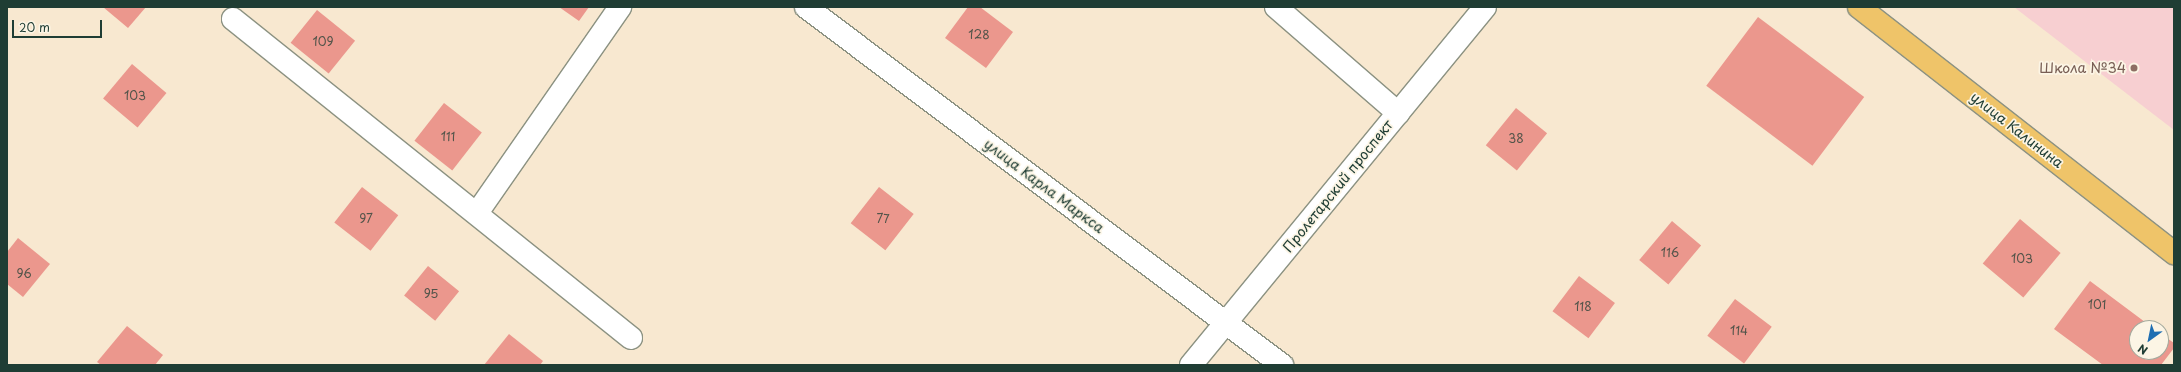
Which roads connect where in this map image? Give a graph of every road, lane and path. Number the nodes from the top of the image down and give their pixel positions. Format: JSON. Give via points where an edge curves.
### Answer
{"nodes":[{"id":1,"x":620,"y":7,"type":"edge"},
{"id":2,"x":806,"y":7,"type":"edge"},
{"id":3,"x":1276,"y":7,"type":"edge"},
{"id":4,"x":1485,"y":7,"type":"edge"},
{"id":5,"x":1859,"y":7,"type":"edge"},
{"id":6,"x":233,"y":19,"type":"dead end"},
{"id":7,"x":1398,"y":113,"type":"junction"},
{"id":8,"x":477,"y":213,"type":"junction"},
{"id":9,"x":2174,"y":253,"type":"edge"},
{"id":10,"x":1226,"y":322,"type":"junction"},
{"id":11,"x":631,"y":338,"type":"dead end"},
{"id":12,"x":1191,"y":365,"type":"edge"},
{"id":13,"x":1282,"y":365,"type":"edge"}],
"edges":[{"from":1,"to":8,"type":"street"},
{"from":2,"to":10,"type":"street","name":"улица Карла Маркса"},
{"from":3,"to":7,"type":"street"},
{"from":4,"to":7,"type":"street","name":"Пролетарский проспект"},
{"from":5,"to":9,"type":"main road","name":"улица Калинина"},
{"from":6,"to":8,"type":"street"},
{"from":7,"to":10,"type":"street","name":"Пролетарский проспект"},
{"from":8,"to":11,"type":"street"},
{"from":10,"to":12,"type":"street","name":"Пролетарский проспект"},
{"from":10,"to":13,"type":"street","name":"улица Карла Маркса"}]}
